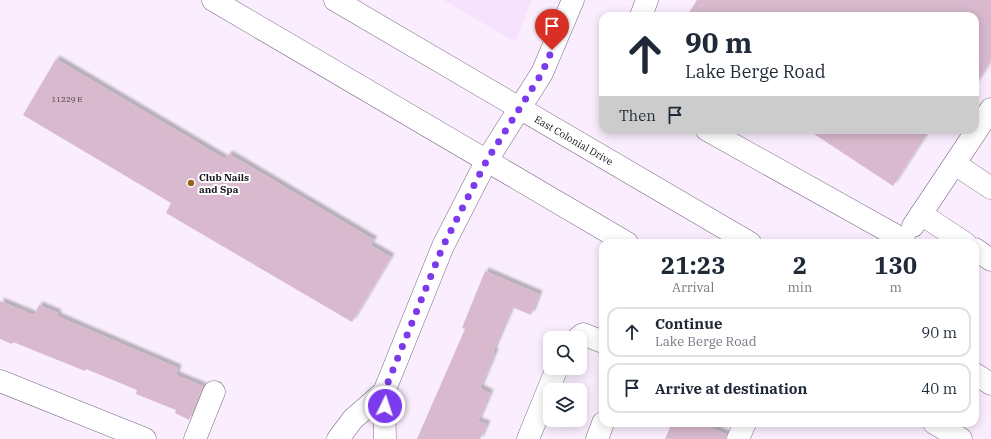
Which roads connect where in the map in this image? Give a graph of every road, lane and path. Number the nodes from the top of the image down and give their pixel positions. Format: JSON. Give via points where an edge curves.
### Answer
{"nodes":[{"id":1,"x":213,"y":0,"type":"edge"},
{"id":2,"x":335,"y":0,"type":"edge"},
{"id":3,"x":572,"y":0,"type":"edge"},
{"id":4,"x":647,"y":0,"type":"edge"},
{"id":5,"x":642,"y":12,"type":"edge"},
{"id":6,"x":520,"y":108,"type":"junction"},
{"id":7,"x":990,"y":113,"type":"edge"},
{"id":8,"x":979,"y":129,"type":"edge"},
{"id":9,"x":714,"y":134,"type":"edge"},
{"id":10,"x":976,"y":134,"type":"edge"},
{"id":11,"x":487,"y":160,"type":"junction"},
{"id":12,"x":955,"y":164,"type":"junction"},
{"id":13,"x":991,"y":188,"type":"edge"},
{"id":14,"x":921,"y":214,"type":"junction"},
{"id":15,"x":620,"y":239,"type":"edge"},
{"id":16,"x":743,"y":239,"type":"edge"},
{"id":17,"x":899,"y":239,"type":"edge"},
{"id":18,"x":906,"y":239,"type":"edge"},
{"id":19,"x":959,"y":239,"type":"edge"},
{"id":20,"x":979,"y":252,"type":"edge"},
{"id":21,"x":991,"y":260,"type":"edge"},
{"id":22,"x":587,"y":336,"type":"edge"},
{"id":23,"x":599,"y":340,"type":"edge"},
{"id":24,"x":554,"y":375,"type":"edge"},
{"id":25,"x":979,"y":376,"type":"edge"},
{"id":26,"x":0,"y":381,"type":"edge"},
{"id":27,"x":991,"y":384,"type":"edge"},
{"id":28,"x":214,"y":392,"type":"dead end"},
{"id":29,"x":384,"y":392,"type":"junction"},
{"id":30,"x":602,"y":427,"type":"edge"},
{"id":31,"x":743,"y":427,"type":"edge"},
{"id":32,"x":941,"y":427,"type":"edge"},
{"id":33,"x":145,"y":439,"type":"edge"},
{"id":34,"x":195,"y":439,"type":"edge"},
{"id":35,"x":338,"y":439,"type":"edge"},
{"id":36,"x":385,"y":439,"type":"edge"},
{"id":37,"x":528,"y":439,"type":"edge"},
{"id":38,"x":597,"y":439,"type":"edge"},
{"id":39,"x":738,"y":439,"type":"edge"},
{"id":40,"x":961,"y":439,"type":"edge"}],
"edges":[{"from":1,"to":11,"type":"main road"},
{"from":2,"to":6,"type":"main road","name":"East Colonial Drive"},
{"from":3,"to":6,"type":"main road","via":[[542,73]]},
{"from":4,"to":5,"type":"main road"},
{"from":6,"to":11,"type":"main road"},
{"from":6,"to":16,"type":"main road","name":"East Colonial Drive"},
{"from":7,"to":8,"type":"main road"},
{"from":9,"to":17,"type":"main road"},
{"from":10,"to":12,"type":"main road"},
{"from":11,"to":15,"type":"main road"},
{"from":11,"to":29,"type":"main road","via":[[443,246]]},
{"from":12,"to":13,"type":"main road"},
{"from":12,"to":14,"type":"main road"},
{"from":14,"to":18,"type":"main road"},
{"from":14,"to":19,"type":"main road"},
{"from":20,"to":21,"type":"main road"},
{"from":22,"to":23,"type":"main road"},
{"from":24,"to":37,"type":"main road"},
{"from":25,"to":27,"type":"main road"},
{"from":26,"to":33,"type":"main road"},
{"from":28,"to":34,"type":"main road"},
{"from":29,"to":35,"type":"main road","via":[[353,419]]},
{"from":29,"to":36,"type":"main road"},
{"from":30,"to":38,"type":"main road"},
{"from":31,"to":39,"type":"main road"},
{"from":32,"to":40,"type":"main road"}]}
